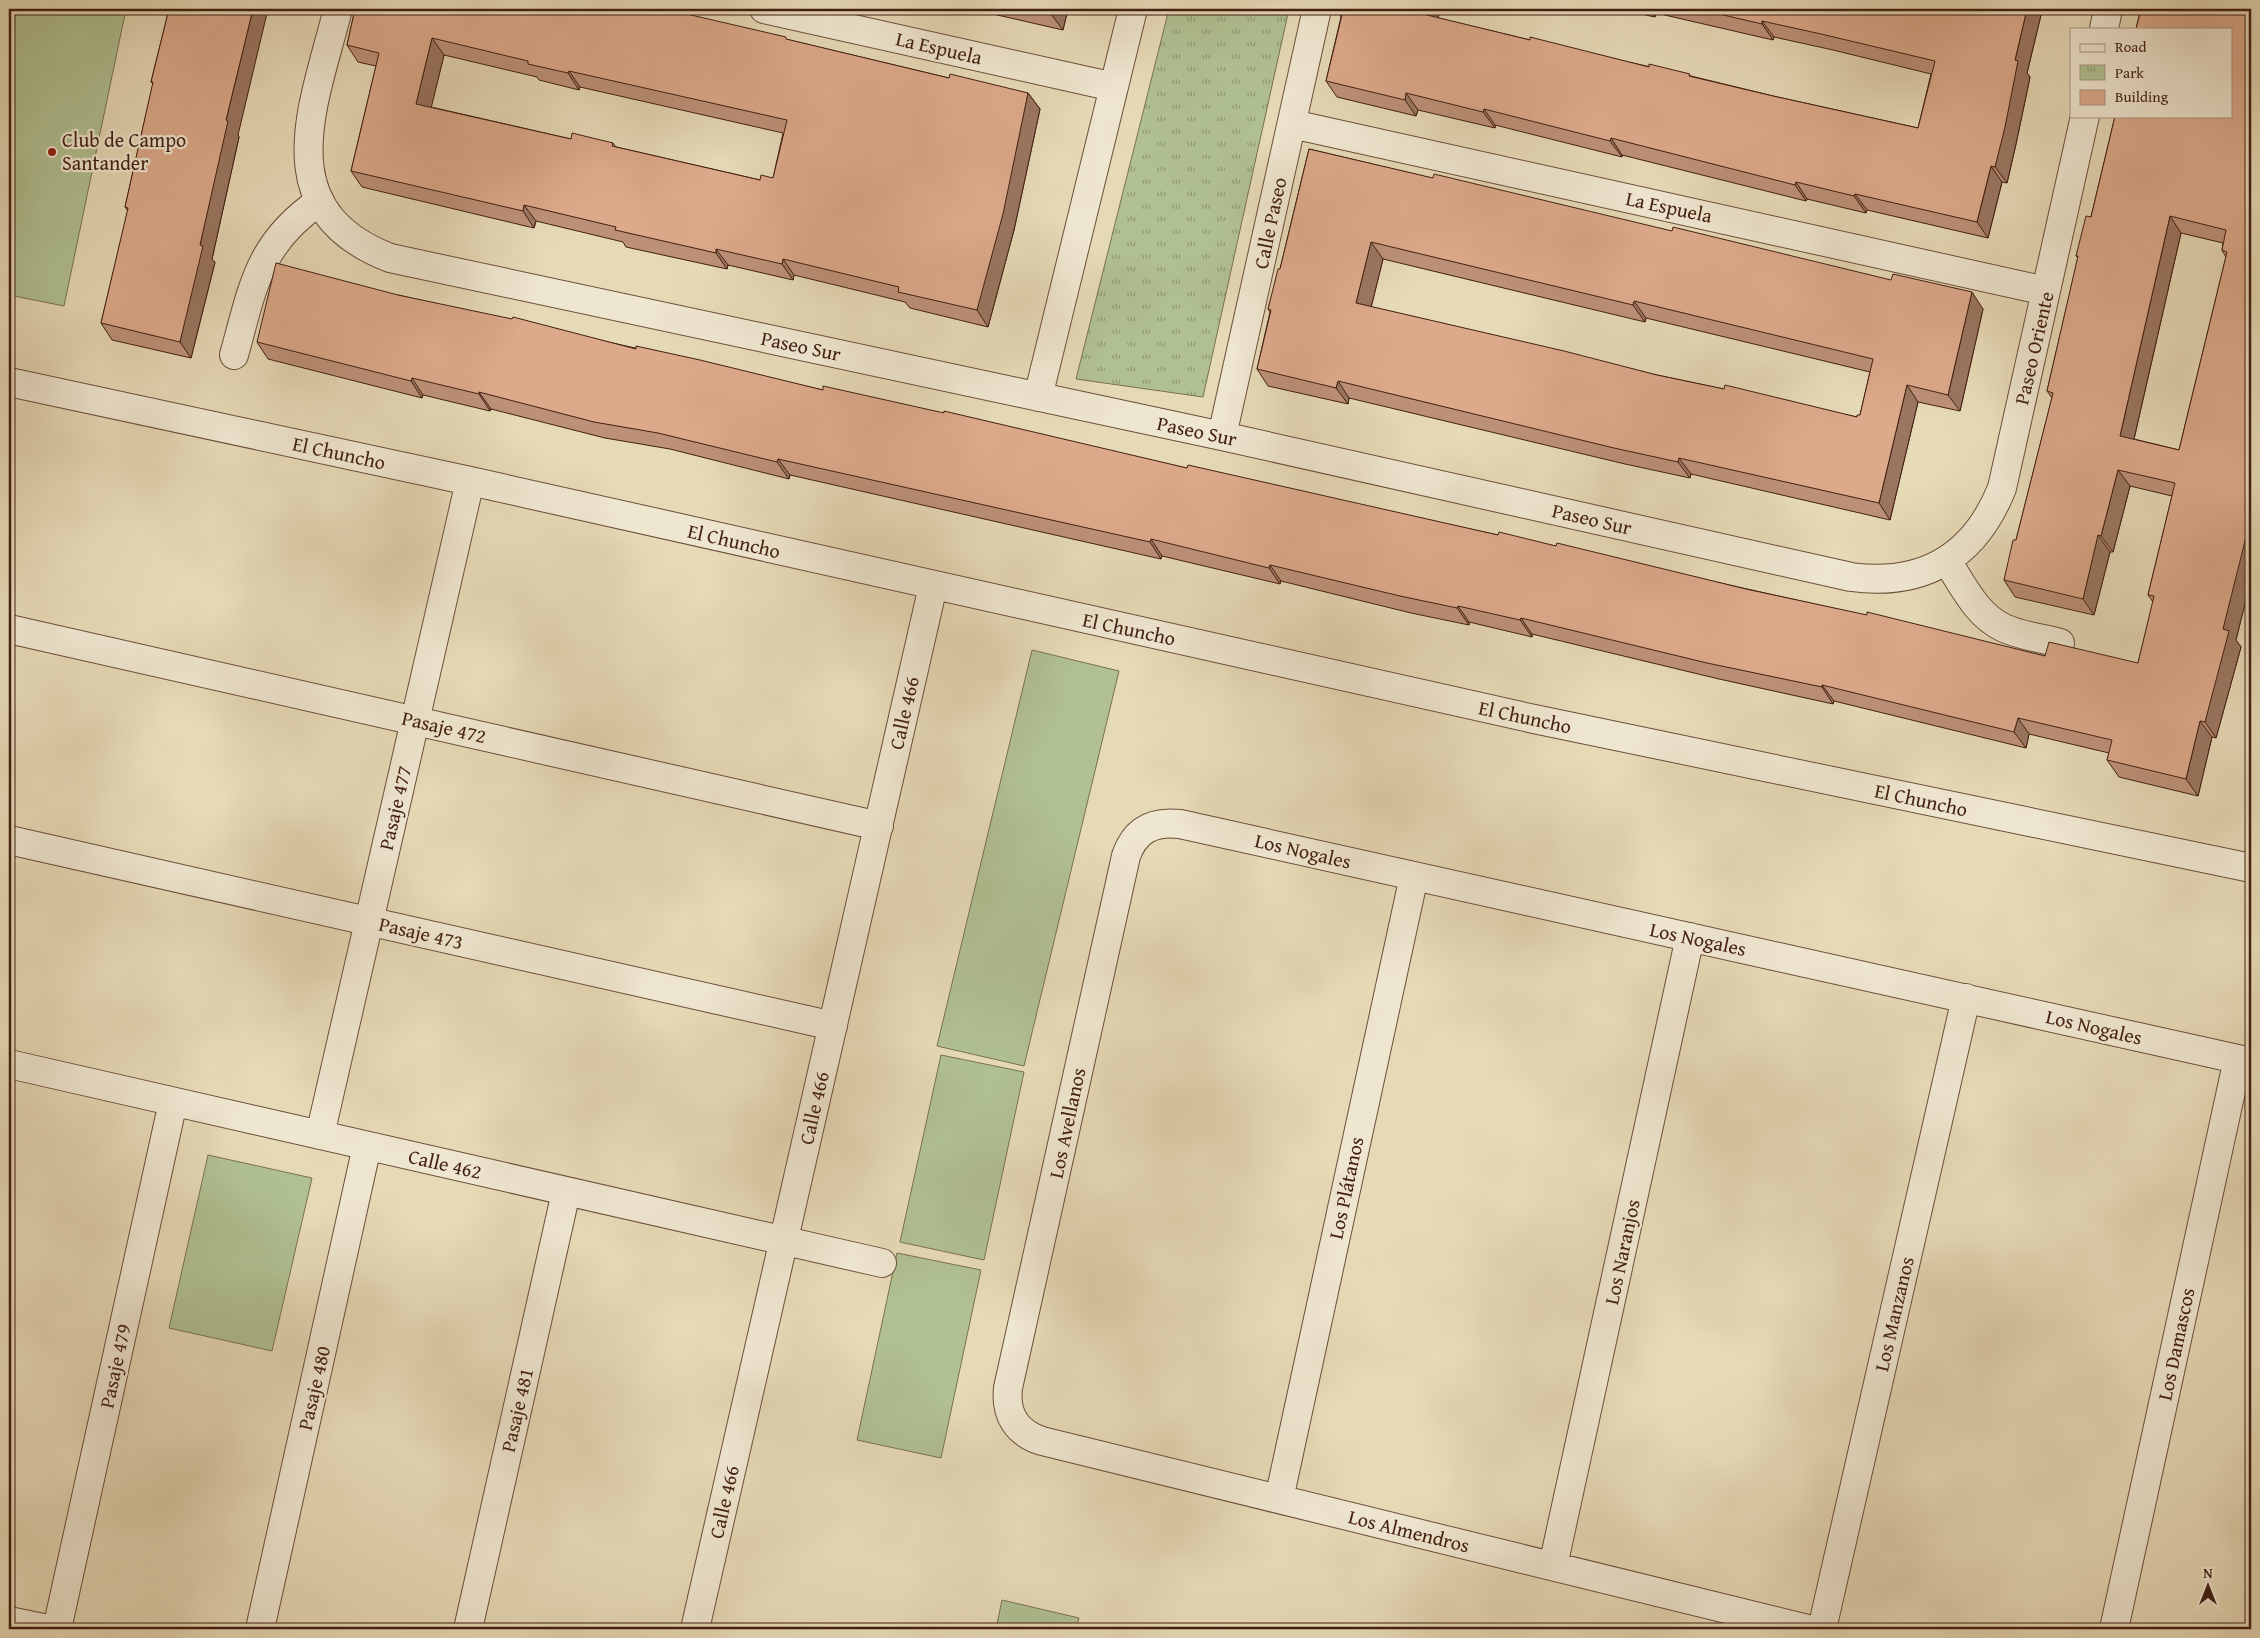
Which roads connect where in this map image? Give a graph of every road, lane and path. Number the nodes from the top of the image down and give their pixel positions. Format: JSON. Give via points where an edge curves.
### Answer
{"nodes":[{"id":1,"x":338,"y":9,"type":"edge"},
{"id":2,"x":764,"y":9,"type":"edge"},
{"id":3,"x":1133,"y":9,"type":"edge"},
{"id":4,"x":1317,"y":9,"type":"edge"},
{"id":5,"x":2108,"y":9,"type":"edge"},
{"id":6,"x":2104,"y":28,"type":"edge"},
{"id":7,"x":1114,"y":87,"type":"junction"},
{"id":8,"x":2085,"y":118,"type":"edge"},
{"id":9,"x":1292,"y":124,"type":"junction"},
{"id":10,"x":320,"y":201,"type":"junction"},
{"id":11,"x":2046,"y":291,"type":"junction"},
{"id":12,"x":234,"y":355,"type":"dead end"},
{"id":13,"x":9,"y":382,"type":"edge"},
{"id":14,"x":1038,"y":397,"type":"junction"},
{"id":15,"x":1222,"y":436,"type":"junction"},
{"id":16,"x":470,"y":481,"type":"junction"},
{"id":17,"x":1947,"y":561,"type":"junction"},
{"id":18,"x":933,"y":586,"type":"junction"},
{"id":19,"x":9,"y":629,"type":"edge"},
{"id":20,"x":2060,"y":643,"type":"edge"},
{"id":21,"x":415,"y":721,"type":"junction"},
{"id":22,"x":879,"y":826,"type":"junction"},
{"id":23,"x":1145,"y":828,"type":"joint"},
{"id":24,"x":9,"y":840,"type":"edge"},
{"id":25,"x":2251,"y":868,"type":"edge"},
{"id":26,"x":1414,"y":876,"type":"junction"},
{"id":27,"x":369,"y":921,"type":"junction"},
{"id":28,"x":1690,"y":937,"type":"junction"},
{"id":29,"x":1966,"y":998,"type":"junction"},
{"id":30,"x":833,"y":1026,"type":"junction"},
{"id":31,"x":2245,"y":1061,"type":"edge"},
{"id":32,"x":9,"y":1064,"type":"edge"},
{"id":33,"x":173,"y":1102,"type":"junction"},
{"id":34,"x":320,"y":1135,"type":"junction"},
{"id":35,"x":368,"y":1146,"type":"junction"},
{"id":36,"x":566,"y":1192,"type":"junction"},
{"id":37,"x":784,"y":1241,"type":"junction"},
{"id":38,"x":882,"y":1264,"type":"dead end"},
{"id":39,"x":1015,"y":1424,"type":"joint"},
{"id":40,"x":1279,"y":1499,"type":"junction"},
{"id":41,"x":1553,"y":1566,"type":"junction"},
{"id":42,"x":9,"y":1620,"type":"edge"},
{"id":43,"x":48,"y":1629,"type":"edge"},
{"id":44,"x":57,"y":1629,"type":"edge"},
{"id":45,"x":260,"y":1629,"type":"edge"},
{"id":46,"x":468,"y":1629,"type":"edge"},
{"id":47,"x":695,"y":1629,"type":"edge"},
{"id":48,"x":1808,"y":1629,"type":"edge"},
{"id":49,"x":1822,"y":1629,"type":"edge"},
{"id":50,"x":2114,"y":1629,"type":"edge"}],
"edges":[{"from":1,"to":10,"type":"street","name":"Paseo Sur","via":[[307,144],[310,173]]},
{"from":2,"to":7,"type":"street","name":"La Espuela"},
{"from":3,"to":7,"type":"street"},
{"from":4,"to":9,"type":"street","name":"Calle Paseo"},
{"from":5,"to":6,"type":"street"},
{"from":7,"to":14,"type":"street"},
{"from":8,"to":11,"type":"street","name":"Paseo Oriente"},
{"from":9,"to":11,"type":"street","name":"La Espuela"},
{"from":9,"to":15,"type":"street","name":"Calle Paseo"},
{"from":10,"to":12,"type":"street","via":[[298,216],[266,255],[256,277]]},
{"from":10,"to":14,"type":"street","name":"Paseo Sur","via":[[349,236],[390,258]]},
{"from":11,"to":17,"type":"street","name":"Paseo Oriente","via":[[2002,488],[1981,529]]},
{"from":13,"to":16,"type":"street","name":"El Chuncho"},
{"from":14,"to":15,"type":"street","name":"Paseo Sur"},
{"from":15,"to":17,"type":"street","name":"Paseo Sur","via":[[1852,577],[1901,579]]},
{"from":16,"to":18,"type":"street","name":"El Chuncho"},
{"from":16,"to":21,"type":"street","name":"Pasaje 477"},
{"from":17,"to":20,"type":"street","via":[[1974,604],[1994,622],[2015,632]]},
{"from":18,"to":22,"type":"street","name":"Calle 466"},
{"from":18,"to":25,"type":"street","name":"El Chuncho","via":[[1534,719]]},
{"from":19,"to":21,"type":"street","name":"Pasaje 472"},
{"from":21,"to":22,"type":"street","name":"Pasaje 472"},
{"from":21,"to":27,"type":"street","name":"Pasaje 477"},
{"from":22,"to":30,"type":"street","name":"Calle 466"},
{"from":23,"to":26,"type":"street","name":"Los Nogales","via":[[1156,824],[1180,824]]},
{"from":23,"to":39,"type":"street","name":"Los Avellanos","via":[[1136,836],[1126,856],[1008,1388],[1008,1407]]},
{"from":24,"to":27,"type":"street","name":"Pasaje 473"},
{"from":26,"to":28,"type":"street","name":"Los Nogales"},
{"from":26,"to":40,"type":"street","name":"Los Plátanos"},
{"from":27,"to":30,"type":"street","name":"Pasaje 473"},
{"from":27,"to":34,"type":"street","name":"Pasaje 477"},
{"from":28,"to":29,"type":"street","name":"Los Nogales"},
{"from":28,"to":41,"type":"street","name":"Los Naranjos"},
{"from":29,"to":31,"type":"street","name":"Los Nogales"},
{"from":29,"to":49,"type":"street","name":"Los Manzanos"},
{"from":30,"to":37,"type":"street","name":"Calle 466"},
{"from":31,"to":50,"type":"street","name":"Los Damascos"},
{"from":32,"to":33,"type":"street","name":"Calle 462"},
{"from":33,"to":34,"type":"street","name":"Calle 462"},
{"from":33,"to":44,"type":"street","name":"Pasaje 479"},
{"from":34,"to":35,"type":"street","name":"Calle 462"},
{"from":35,"to":36,"type":"street","name":"Calle 462"},
{"from":35,"to":45,"type":"street","name":"Pasaje 480"},
{"from":36,"to":37,"type":"street","name":"Calle 462"},
{"from":36,"to":46,"type":"street","name":"Pasaje 481"},
{"from":37,"to":38,"type":"street","name":"Calle 462"},
{"from":37,"to":47,"type":"street","name":"Calle 466"},
{"from":39,"to":40,"type":"street","name":"Los Almendros","via":[[1031,1438]]},
{"from":40,"to":41,"type":"street","name":"Los Almendros"},
{"from":41,"to":48,"type":"street","name":"Los Almendros"},
{"from":42,"to":43,"type":"street"}]}
